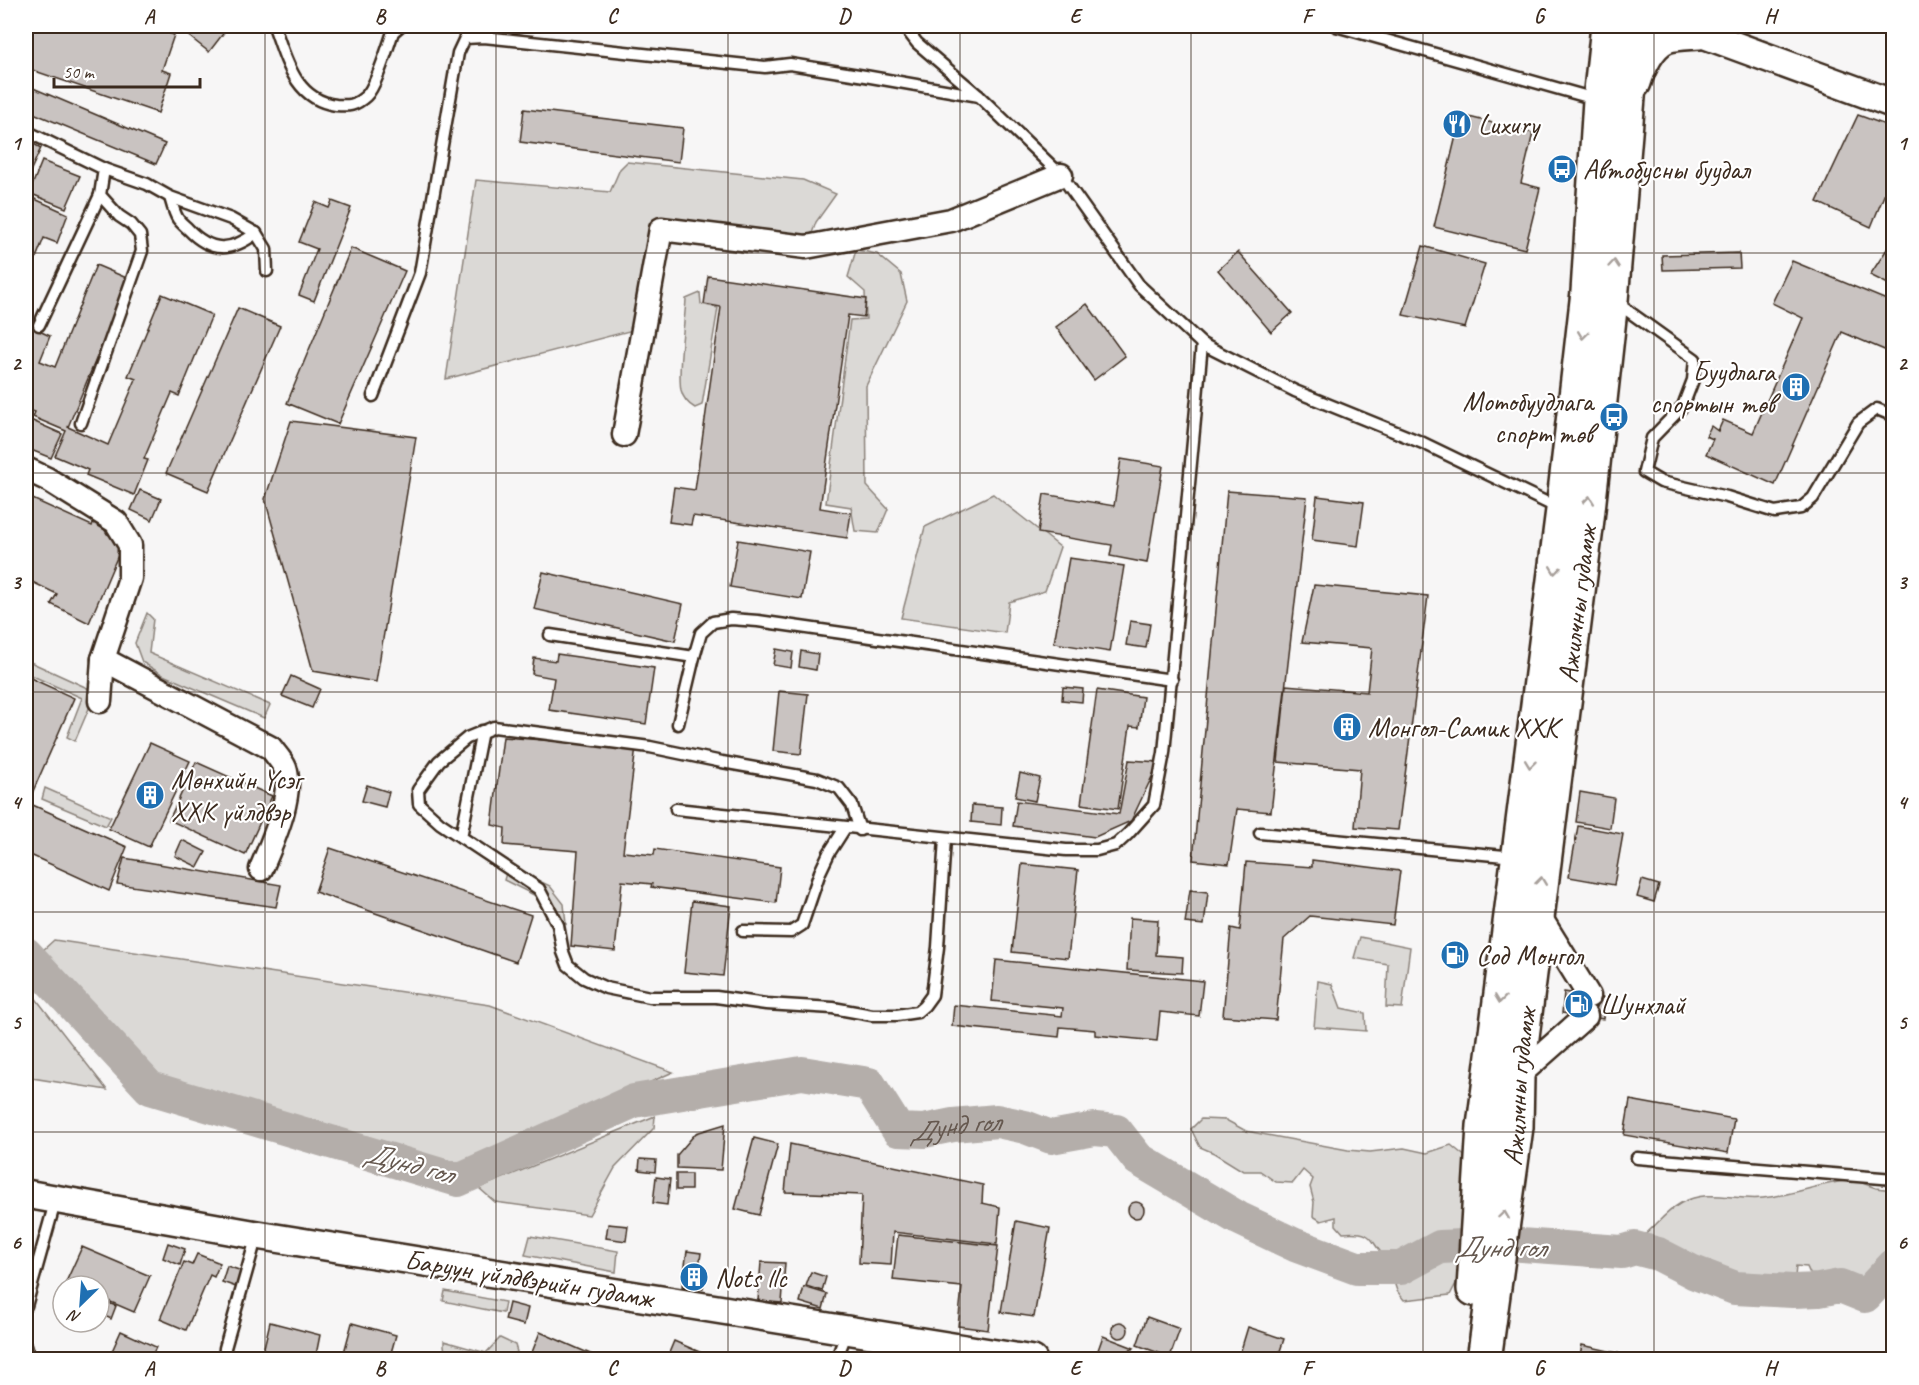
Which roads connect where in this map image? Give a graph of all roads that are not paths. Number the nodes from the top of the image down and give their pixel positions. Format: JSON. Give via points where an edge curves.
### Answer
{"nodes":[{"id":1,"x":274,"y":26,"type":"edge"},
{"id":2,"x":400,"y":26,"type":"edge"},
{"id":3,"x":904,"y":26,"type":"edge"},
{"id":4,"x":1336,"y":26,"type":"edge"},
{"id":5,"x":1608,"y":26,"type":"edge"},
{"id":6,"x":1634,"y":26,"type":"edge"},
{"id":7,"x":1689,"y":29,"type":"edge"},
{"id":8,"x":979,"y":96,"type":"junction"},
{"id":9,"x":1614,"y":100,"type":"junction"},
{"id":10,"x":1893,"y":104,"type":"edge"},
{"id":11,"x":26,"y":131,"type":"edge"},
{"id":12,"x":104,"y":169,"type":"junction"},
{"id":13,"x":1061,"y":175,"type":"junction"},
{"id":14,"x":100,"y":195,"type":"junction"},
{"id":15,"x":170,"y":197,"type":"junction"},
{"id":16,"x":256,"y":233,"type":"junction"},
{"id":17,"x":267,"y":271,"type":"dead end"},
{"id":18,"x":1611,"y":300,"type":"junction"},
{"id":19,"x":39,"y":325,"type":"dead end"},
{"id":20,"x":1202,"y":344,"type":"junction"},
{"id":21,"x":373,"y":396,"type":"dead end"},
{"id":22,"x":1893,"y":416,"type":"edge"},
{"id":23,"x":81,"y":423,"type":"dead end"},
{"id":24,"x":624,"y":435,"type":"dead end"},
{"id":25,"x":26,"y":470,"type":"edge"},
{"id":26,"x":1563,"y":510,"type":"junction"},
{"id":27,"x":550,"y":635,"type":"dead end"},
{"id":28,"x":693,"y":657,"type":"junction"},
{"id":29,"x":103,"y":659,"type":"junction"},
{"id":30,"x":1172,"y":680,"type":"junction"},
{"id":31,"x":99,"y":701,"type":"dead end"},
{"id":32,"x":678,"y":724,"type":"dead end"},
{"id":33,"x":482,"y":731,"type":"junction"},
{"id":34,"x":676,"y":809,"type":"dead end"},
{"id":35,"x":845,"y":828,"type":"junction"},
{"id":36,"x":860,"y":830,"type":"junction"},
{"id":37,"x":1260,"y":833,"type":"dead end"},
{"id":38,"x":461,"y":837,"type":"junction"},
{"id":39,"x":945,"y":838,"type":"junction"},
{"id":40,"x":1518,"y":858,"type":"junction"},
{"id":41,"x":261,"y":869,"type":"dead end"},
{"id":42,"x":1537,"y":912,"type":"junction"},
{"id":43,"x":743,"y":931,"type":"dead end"},
{"id":44,"x":1517,"y":1077,"type":"junction"},
{"id":45,"x":1637,"y":1158,"type":"dead end"},
{"id":46,"x":1893,"y":1179,"type":"edge"},
{"id":47,"x":26,"y":1194,"type":"edge"},
{"id":48,"x":56,"y":1199,"type":"junction"},
{"id":49,"x":257,"y":1235,"type":"junction"},
{"id":50,"x":26,"y":1306,"type":"edge"},
{"id":51,"x":848,"y":1329,"type":"junction"},
{"id":52,"x":1477,"y":1344,"type":"edge"},
{"id":53,"x":26,"y":1346,"type":"edge"},
{"id":54,"x":30,"y":1359,"type":"edge"},
{"id":55,"x":224,"y":1359,"type":"edge"},
{"id":56,"x":836,"y":1359,"type":"edge"},
{"id":57,"x":1033,"y":1359,"type":"edge"}],
"edges":[{"from":1,"to":2,"type":"lane","via":[[291,72],[304,91],[324,104],[350,106],[367,95],[393,32]]},
{"from":3,"to":8,"type":"lane","via":[[917,43]]},
{"from":4,"to":9,"type":"lane"},
{"from":5,"to":9,"type":"main road","name":"Ажилчны гудамж"},
{"from":6,"to":9,"type":"main road","name":"Ажилчны гудамж"},
{"from":7,"to":9,"type":"main road","via":[[1665,37],[1651,49]]},
{"from":7,"to":10,"type":"street"},
{"from":8,"to":13,"type":"lane"},
{"from":8,"to":21,"type":"lane","via":[[790,64],[765,67],[465,38],[458,53],[420,273]]},
{"from":18,"to":9,"type":"main road","name":"Ажилчны гудамж","one_way":true},
{"from":9,"to":26,"type":"main road","name":"Ажилчны гудамж","one_way":true},
{"from":11,"to":12,"type":"lane"},
{"from":12,"to":14,"type":"lane"},
{"from":12,"to":15,"type":"lane"},
{"from":13,"to":20,"type":"lane","via":[[1139,285]]},
{"from":13,"to":24,"type":"street","via":[[951,220],[806,247],[661,229]]},
{"from":14,"to":19,"type":"lane"},
{"from":14,"to":23,"type":"lane","via":[[141,235],[142,251]]},
{"from":15,"to":16,"type":"lane","via":[[231,219]]},
{"from":15,"to":16,"type":"lane","via":[[178,219],[210,246],[227,248]]},
{"from":16,"to":17,"type":"lane","via":[[266,249]]},
{"from":18,"to":22,"type":"lane","via":[[1695,359],[1694,380],[1683,406],[1652,438],[1644,472],[1661,482],[1775,512],[1801,508],[1813,498],[1858,423],[1877,409]]},
{"from":42,"to":18,"type":"main road","name":"Ажилчны гудамж","one_way":true},
{"from":20,"to":26,"type":"lane","via":[[1295,391],[1423,443]]},
{"from":20,"to":30,"type":"lane"},
{"from":25,"to":29,"type":"street","via":[[116,522],[130,545],[130,578]]},
{"from":26,"to":40,"type":"main road","name":"Ажилчны гудамж","one_way":true},
{"from":27,"to":28,"type":"lane"},
{"from":28,"to":30,"type":"lane","via":[[701,633],[712,622],[731,619]]},
{"from":28,"to":32,"type":"lane"},
{"from":29,"to":31,"type":"street"},
{"from":29,"to":41,"type":"street","via":[[271,748],[284,767],[287,786],[278,827]]},
{"from":30,"to":39,"type":"lane","via":[[1154,805],[1116,845],[1097,850],[1066,850]]},
{"from":33,"to":36,"type":"lane","via":[[505,729],[650,747],[817,779],[839,788],[852,805]]},
{"from":33,"to":38,"type":"lane"},
{"from":33,"to":38,"type":"lane","via":[[439,761],[418,790],[419,804]]},
{"from":34,"to":35,"type":"lane"},
{"from":35,"to":36,"type":"lane"},
{"from":35,"to":43,"type":"lane","via":[[820,872],[801,925],[790,932]]},
{"from":36,"to":39,"type":"lane"},
{"from":37,"to":40,"type":"lane"},
{"from":38,"to":39,"type":"lane","via":[[539,890],[558,925],[568,965],[606,988],[650,997],[716,997],[872,1015],[917,1012],[932,995]]},
{"from":40,"to":52,"type":"main road","name":"Ажилчны гудамж","one_way":true,"via":[[1484,1126]]},
{"from":42,"to":44,"type":"main road","name":"Ажилчны гудамж"},
{"from":42,"to":44,"type":"street","via":[[1588,1006]]},
{"from":52,"to":44,"type":"main road","name":"Ажилчны гудамж","one_way":true,"via":[[1516,1127]]},
{"from":45,"to":46,"type":"lane"},
{"from":47,"to":48,"type":"street","name":"Баруун үйлдвэрийн гудамж"},
{"from":48,"to":49,"type":"street","name":"Баруун үйлдвэрийн гудамж"},
{"from":48,"to":50,"type":"lane"},
{"from":49,"to":51,"type":"street","name":"Баруун үйлдвэрийн гудамж"},
{"from":49,"to":55,"type":"lane"},
{"from":51,"to":56,"type":"lane"},
{"from":51,"to":57,"type":"street","name":"Баруун үйлдвэрийн гудамж"},
{"from":53,"to":54,"type":"lane"}]}
